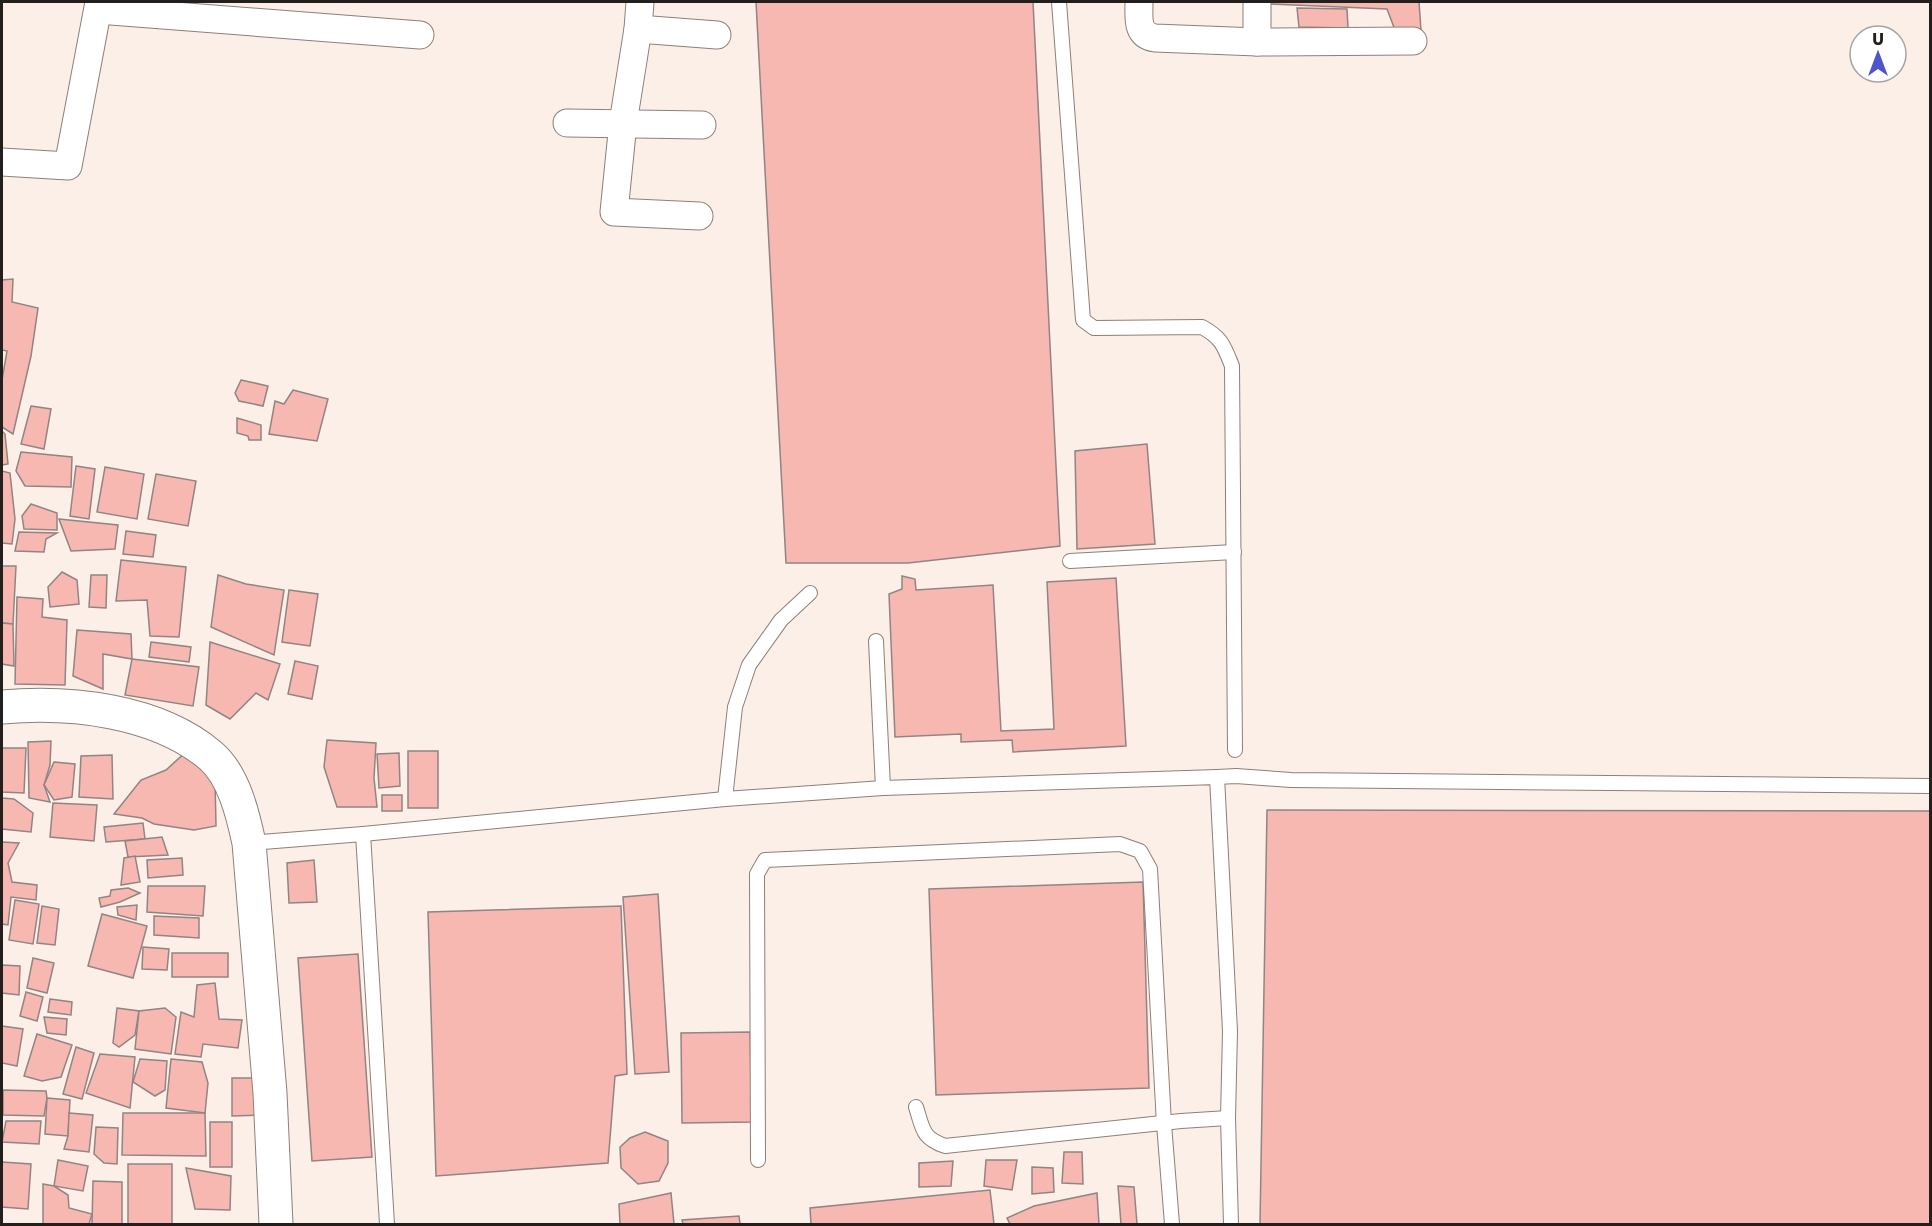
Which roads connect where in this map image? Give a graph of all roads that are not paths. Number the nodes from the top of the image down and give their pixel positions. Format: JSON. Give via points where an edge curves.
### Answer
{"nodes":[{"id":1,"x":640,"y":2,"type":"edge"},
{"id":2,"x":1059,"y":2,"type":"edge"},
{"id":3,"x":1139,"y":2,"type":"edge"},
{"id":4,"x":1257,"y":2,"type":"edge"},
{"id":5,"x":98,"y":6,"type":"edge"},
{"id":6,"x":638,"y":29,"type":"junction"},
{"id":7,"x":420,"y":34,"type":"dead end"},
{"id":8,"x":717,"y":35,"type":"dead end"},
{"id":9,"x":1413,"y":41,"type":"dead end"},
{"id":10,"x":1257,"y":42,"type":"junction"},
{"id":11,"x":567,"y":123,"type":"dead end"},
{"id":12,"x":623,"y":123,"type":"junction"},
{"id":13,"x":702,"y":125,"type":"dead end"},
{"id":14,"x":2,"y":162,"type":"edge"},
{"id":15,"x":699,"y":216,"type":"dead end"},
{"id":16,"x":1234,"y":552,"type":"junction"},
{"id":17,"x":1070,"y":561,"type":"dead end"},
{"id":18,"x":810,"y":593,"type":"dead end"},
{"id":19,"x":876,"y":641,"type":"dead end"},
{"id":20,"x":2,"y":707,"type":"edge"},
{"id":21,"x":1235,"y":750,"type":"dead end"},
{"id":22,"x":1217,"y":777,"type":"junction"},
{"id":23,"x":1930,"y":786,"type":"edge"},
{"id":24,"x":883,"y":788,"type":"junction"},
{"id":25,"x":725,"y":799,"type":"junction"},
{"id":26,"x":363,"y":834,"type":"junction"},
{"id":27,"x":249,"y":843,"type":"junction"},
{"id":28,"x":916,"y":1107,"type":"dead end"},
{"id":29,"x":1228,"y":1118,"type":"junction"},
{"id":30,"x":1164,"y":1124,"type":"junction"},
{"id":31,"x":758,"y":1160,"type":"dead end"},
{"id":32,"x":276,"y":1224,"type":"edge"},
{"id":33,"x":387,"y":1224,"type":"edge"},
{"id":34,"x":1172,"y":1224,"type":"edge"},
{"id":35,"x":1231,"y":1224,"type":"edge"}],
"edges":[{"from":1,"to":6,"type":"street"},
{"from":2,"to":16,"type":"lane","via":[[1083,320],[1094,328],[1202,327],[1216,335],[1226,349],[1232,366]]},
{"from":3,"to":10,"type":"street","via":[[1140,27],[1148,37]]},
{"from":4,"to":10,"type":"street"},
{"from":5,"to":7,"type":"street"},
{"from":5,"to":14,"type":"street","via":[[68,166]]},
{"from":6,"to":8,"type":"street"},
{"from":6,"to":12,"type":"street"},
{"from":9,"to":10,"type":"street"},
{"from":11,"to":12,"type":"street"},
{"from":12,"to":13,"type":"street"},
{"from":12,"to":15,"type":"street","via":[[614,212]]},
{"from":16,"to":17,"type":"lane"},
{"from":16,"to":21,"type":"lane"},
{"from":18,"to":25,"type":"lane","via":[[781,620],[749,664],[735,707]]},
{"from":19,"to":24,"type":"lane"},
{"from":20,"to":27,"type":"street","via":[[82,707],[138,718],[180,736],[212,757],[231,782]]},
{"from":22,"to":23,"type":"lane","via":[[1236,773],[1291,780]]},
{"from":22,"to":24,"type":"lane"},
{"from":22,"to":29,"type":"lane","via":[[1230,1031]]},
{"from":24,"to":25,"type":"lane"},
{"from":25,"to":26,"type":"lane"},
{"from":26,"to":27,"type":"lane"},
{"from":26,"to":33,"type":"lane"},
{"from":27,"to":32,"type":"street","via":[[270,1093]]},
{"from":28,"to":30,"type":"lane","via":[[925,1134],[932,1142],[945,1146]]},
{"from":29,"to":30,"type":"lane"},
{"from":29,"to":35,"type":"lane"},
{"from":30,"to":31,"type":"lane","via":[[1150,869],[1140,851],[1120,844],[765,860],[757,874]]},
{"from":30,"to":34,"type":"lane"}]}
